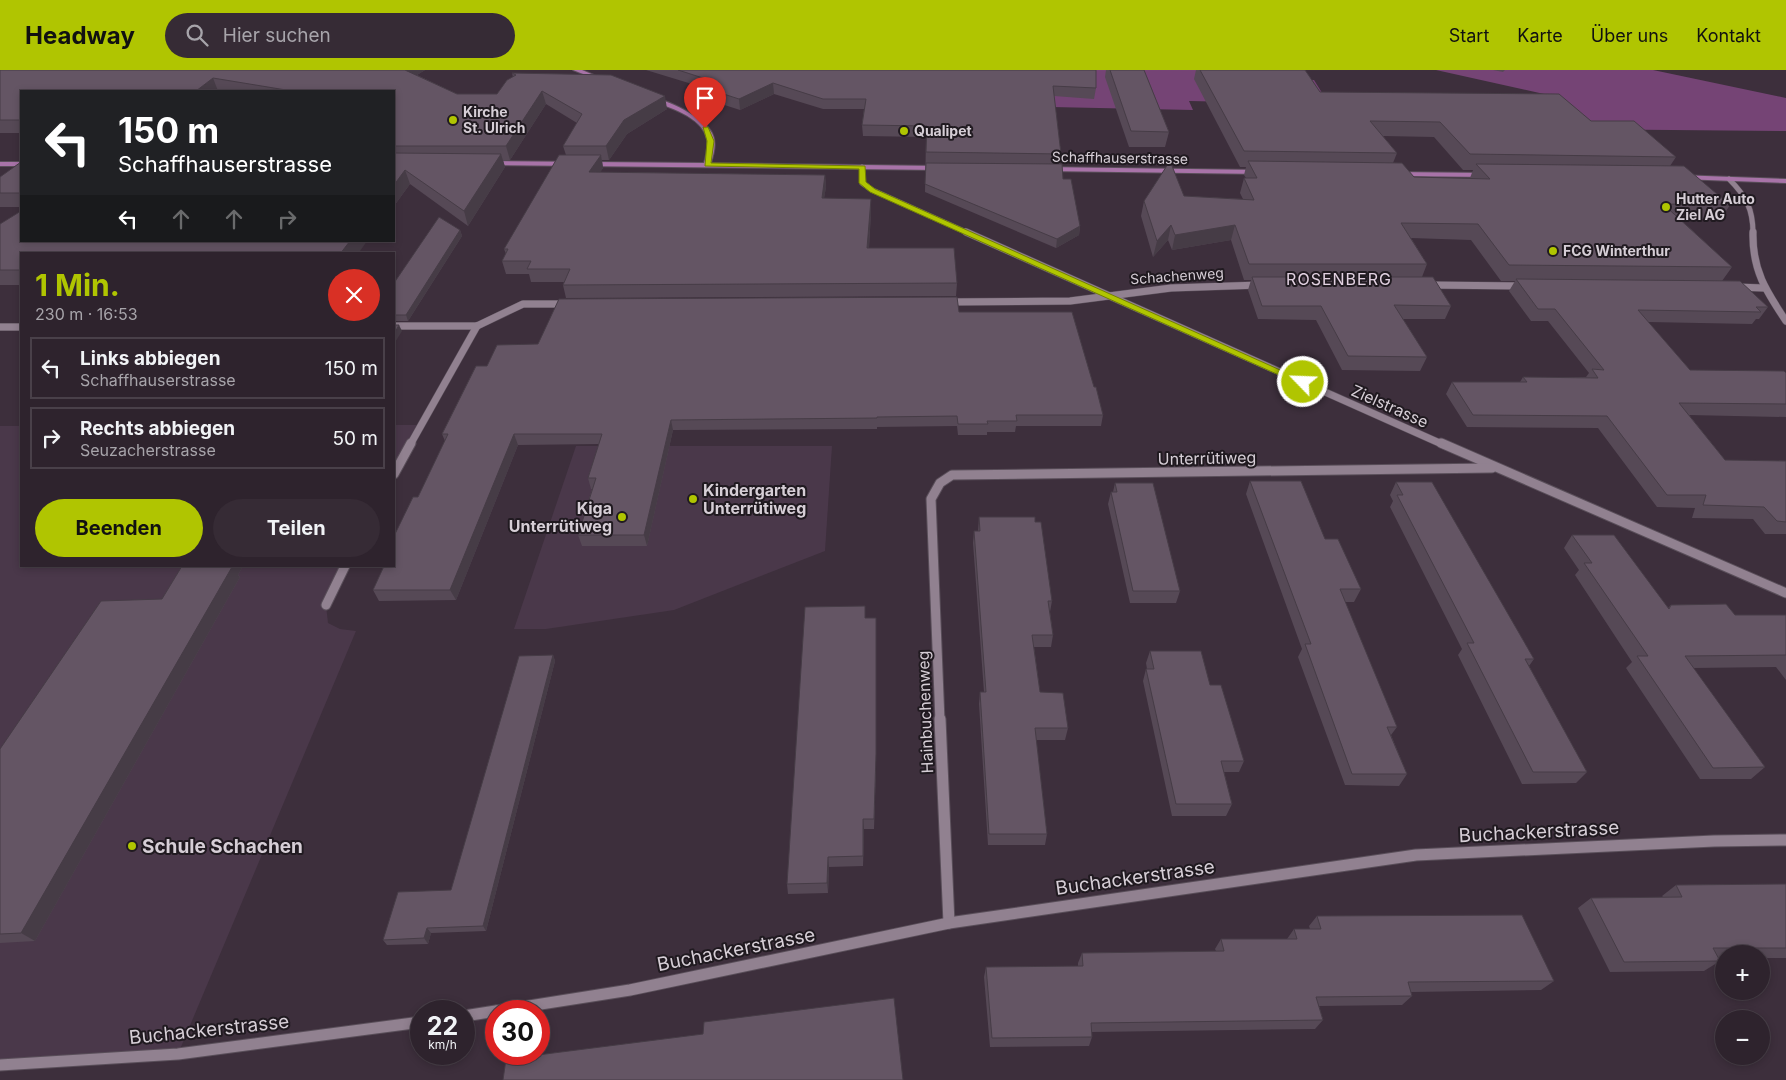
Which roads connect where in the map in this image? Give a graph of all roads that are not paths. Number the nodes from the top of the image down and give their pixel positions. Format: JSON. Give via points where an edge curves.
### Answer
{"nodes":[{"id":1,"x":576,"y":70,"type":"edge"},
{"id":2,"x":609,"y":83,"type":"edge"},
{"id":3,"x":642,"y":96,"type":"edge"},
{"id":4,"x":483,"y":163,"type":"edge"},
{"id":5,"x":0,"y":164,"type":"edge"},
{"id":6,"x":20,"y":164,"type":"edge"},
{"id":7,"x":707,"y":165,"type":"junction"},
{"id":8,"x":862,"y":167,"type":"junction"},
{"id":9,"x":951,"y":168,"type":"edge"},
{"id":10,"x":1034,"y":169,"type":"edge"},
{"id":11,"x":1265,"y":172,"type":"edge"},
{"id":12,"x":1385,"y":174,"type":"edge"},
{"id":13,"x":1494,"y":175,"type":"edge"},
{"id":14,"x":1670,"y":177,"type":"edge"},
{"id":15,"x":1729,"y":179,"type":"junction"},
{"id":16,"x":1786,"y":181,"type":"edge"},
{"id":17,"x":1268,"y":285,"type":"edge"},
{"id":18,"x":1418,"y":285,"type":"edge"},
{"id":19,"x":1528,"y":286,"type":"edge"},
{"id":20,"x":1727,"y":287,"type":"edge"},
{"id":21,"x":1764,"y":288,"type":"junction"},
{"id":22,"x":1110,"y":295,"type":"junction"},
{"id":23,"x":940,"y":302,"type":"edge"},
{"id":24,"x":572,"y":304,"type":"edge"},
{"id":25,"x":1786,"y":321,"type":"edge"},
{"id":26,"x":395,"y":326,"type":"edge"},
{"id":27,"x":477,"y":326,"type":"junction"},
{"id":28,"x":0,"y":327,"type":"edge"},
{"id":29,"x":20,"y":327,"type":"edge"},
{"id":30,"x":1496,"y":468,"type":"junction"},
{"id":31,"x":395,"y":472,"type":"edge"},
{"id":32,"x":931,"y":499,"type":"joint"},
{"id":33,"x":345,"y":567,"type":"edge"},
{"id":34,"x":1786,"y":594,"type":"edge"},
{"id":35,"x":326,"y":605,"type":"dead end"},
{"id":36,"x":1786,"y":840,"type":"edge"},
{"id":37,"x":949,"y":923,"type":"junction"},
{"id":38,"x":550,"y":1003,"type":"edge"},
{"id":39,"x":410,"y":1023,"type":"edge"},
{"id":40,"x":0,"y":1065,"type":"edge"}],
"edges":[{"from":1,"to":2,"type":"main road"},
{"from":3,"to":7,"type":"main road","via":[[688,115],[705,128],[711,141]]},
{"from":4,"to":7,"type":"main road"},
{"from":5,"to":6,"type":"main road"},
{"from":7,"to":8,"type":"main road"},
{"from":8,"to":9,"type":"main road"},
{"from":8,"to":22,"type":"street","name":"Zielstrasse","via":[[862,183],[872,190]]},
{"from":10,"to":11,"type":"main road","name":"Schaffhauserstrasse"},
{"from":12,"to":13,"type":"main road"},
{"from":14,"to":15,"type":"main road"},
{"from":15,"to":16,"type":"main road"},
{"from":15,"to":21,"type":"street","via":[[1748,198],[1753,214],[1754,256]]},
{"from":17,"to":22,"type":"street","name":"Schachenweg","via":[[1172,288]]},
{"from":18,"to":19,"type":"street"},
{"from":20,"to":21,"type":"street"},
{"from":21,"to":25,"type":"street"},
{"from":22,"to":23,"type":"street","name":"Schachenweg","via":[[1070,301]]},
{"from":22,"to":30,"type":"street","name":"Zielstrasse"},
{"from":24,"to":27,"type":"street","via":[[523,304]]},
{"from":26,"to":27,"type":"street"},
{"from":27,"to":31,"type":"street"},
{"from":28,"to":29,"type":"street"},
{"from":30,"to":32,"type":"street","name":"Unterrütiweg","via":[[952,475],[940,483]]},
{"from":30,"to":34,"type":"street","name":"Zielstrasse"},
{"from":32,"to":37,"type":"street","name":"Hainbuchenweg"},
{"from":33,"to":35,"type":"street"},
{"from":36,"to":37,"type":"street","name":"Buchackerstrasse","via":[[1416,856]]},
{"from":37,"to":38,"type":"street","name":"Buchackerstrasse","via":[[630,990]]},
{"from":39,"to":40,"type":"street","name":"Buchackerstrasse","via":[[178,1054]]}]}
